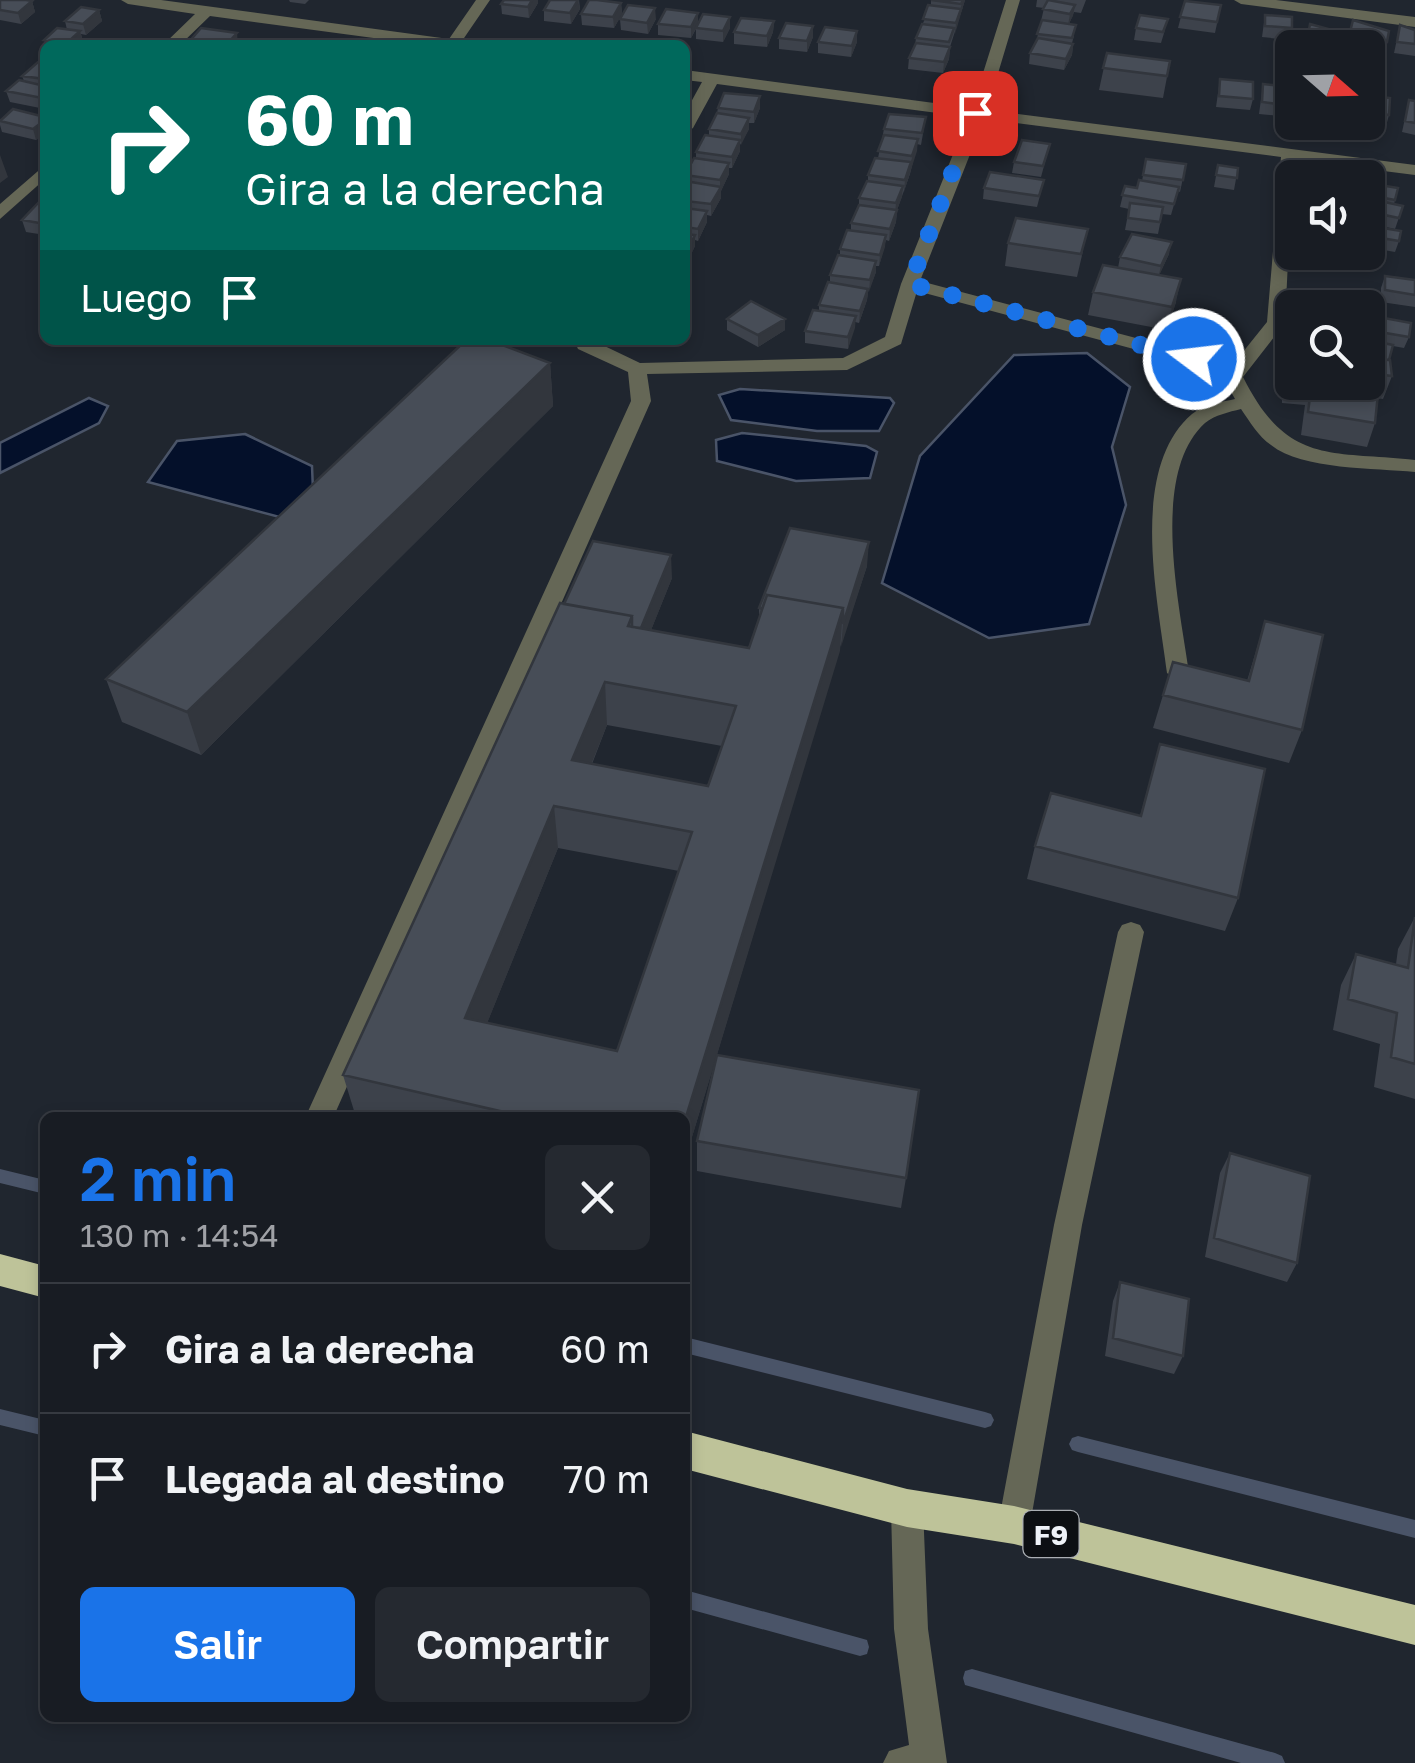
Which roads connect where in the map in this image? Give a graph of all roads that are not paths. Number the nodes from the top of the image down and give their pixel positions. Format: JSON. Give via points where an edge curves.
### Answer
{"nodes":[{"id":1,"x":128,"y":0,"type":"edge"},
{"id":2,"x":483,"y":0,"type":"edge"},
{"id":3,"x":1013,"y":0,"type":"edge"},
{"id":4,"x":1241,"y":0,"type":"edge"},
{"id":5,"x":205,"y":12,"type":"junction"},
{"id":6,"x":1415,"y":22,"type":"edge"},
{"id":7,"x":176,"y":40,"type":"edge"},
{"id":8,"x":421,"y":40,"type":"edge"},
{"id":9,"x":455,"y":40,"type":"edge"},
{"id":10,"x":690,"y":76,"type":"edge"},
{"id":11,"x":712,"y":78,"type":"junction"},
{"id":12,"x":975,"y":113,"type":"junction"},
{"id":13,"x":690,"y":119,"type":"edge"},
{"id":14,"x":1289,"y":157,"type":"junction"},
{"id":15,"x":1415,"y":170,"type":"edge"},
{"id":16,"x":40,"y":175,"type":"edge"},
{"id":17,"x":0,"y":214,"type":"edge"},
{"id":18,"x":910,"y":284,"type":"junction"},
{"id":19,"x":585,"y":345,"type":"edge"},
{"id":20,"x":637,"y":369,"type":"junction"},
{"id":21,"x":1233,"y":377,"type":"junction"},
{"id":22,"x":1245,"y":402,"type":"junction"},
{"id":23,"x":1415,"y":466,"type":"edge"},
{"id":24,"x":1178,"y":673,"type":"edge"},
{"id":25,"x":1132,"y":932,"type":"dead end"},
{"id":26,"x":322,"y":1112,"type":"edge"},
{"id":27,"x":0,"y":1270,"type":"edge"},
{"id":28,"x":40,"y":1281,"type":"edge"},
{"id":29,"x":690,"y":1451,"type":"edge"},
{"id":30,"x":907,"y":1508,"type":"junction"},
{"id":31,"x":1014,"y":1525,"type":"junction"},
{"id":32,"x":1415,"y":1625,"type":"edge"},
{"id":33,"x":920,"y":1762,"type":"edge"}],
"edges":[{"from":1,"to":5,"type":"street"},
{"from":2,"to":9,"type":"street"},
{"from":3,"to":12,"type":"street"},
{"from":4,"to":6,"type":"street"},
{"from":5,"to":7,"type":"street"},
{"from":5,"to":8,"type":"street"},
{"from":10,"to":11,"type":"street"},
{"from":11,"to":12,"type":"street"},
{"from":11,"to":13,"type":"street"},
{"from":12,"to":14,"type":"street"},
{"from":12,"to":18,"type":"street"},
{"from":14,"to":15,"type":"street"},
{"from":14,"to":21,"type":"street","via":[[1276,323]]},
{"from":16,"to":17,"type":"street"},
{"from":18,"to":20,"type":"street","via":[[894,340],[848,364]]},
{"from":18,"to":21,"type":"street","via":[[1194,359]]},
{"from":19,"to":20,"type":"street"},
{"from":20,"to":26,"type":"street","via":[[641,401]]},
{"from":21,"to":22,"type":"street"},
{"from":22,"to":23,"type":"street","via":[[1282,444]]},
{"from":22,"to":24,"type":"street","via":[[1201,416],[1178,440],[1165,480],[1164,548]]},
{"from":25,"to":31,"type":"street","via":[[1068,1226]]},
{"from":27,"to":28,"type":"highway"},
{"from":29,"to":30,"type":"highway","number":"F9"},
{"from":30,"to":31,"type":"highway","number":"F9"},
{"from":30,"to":33,"type":"street"},
{"from":31,"to":32,"type":"highway","number":"F9"}]}
